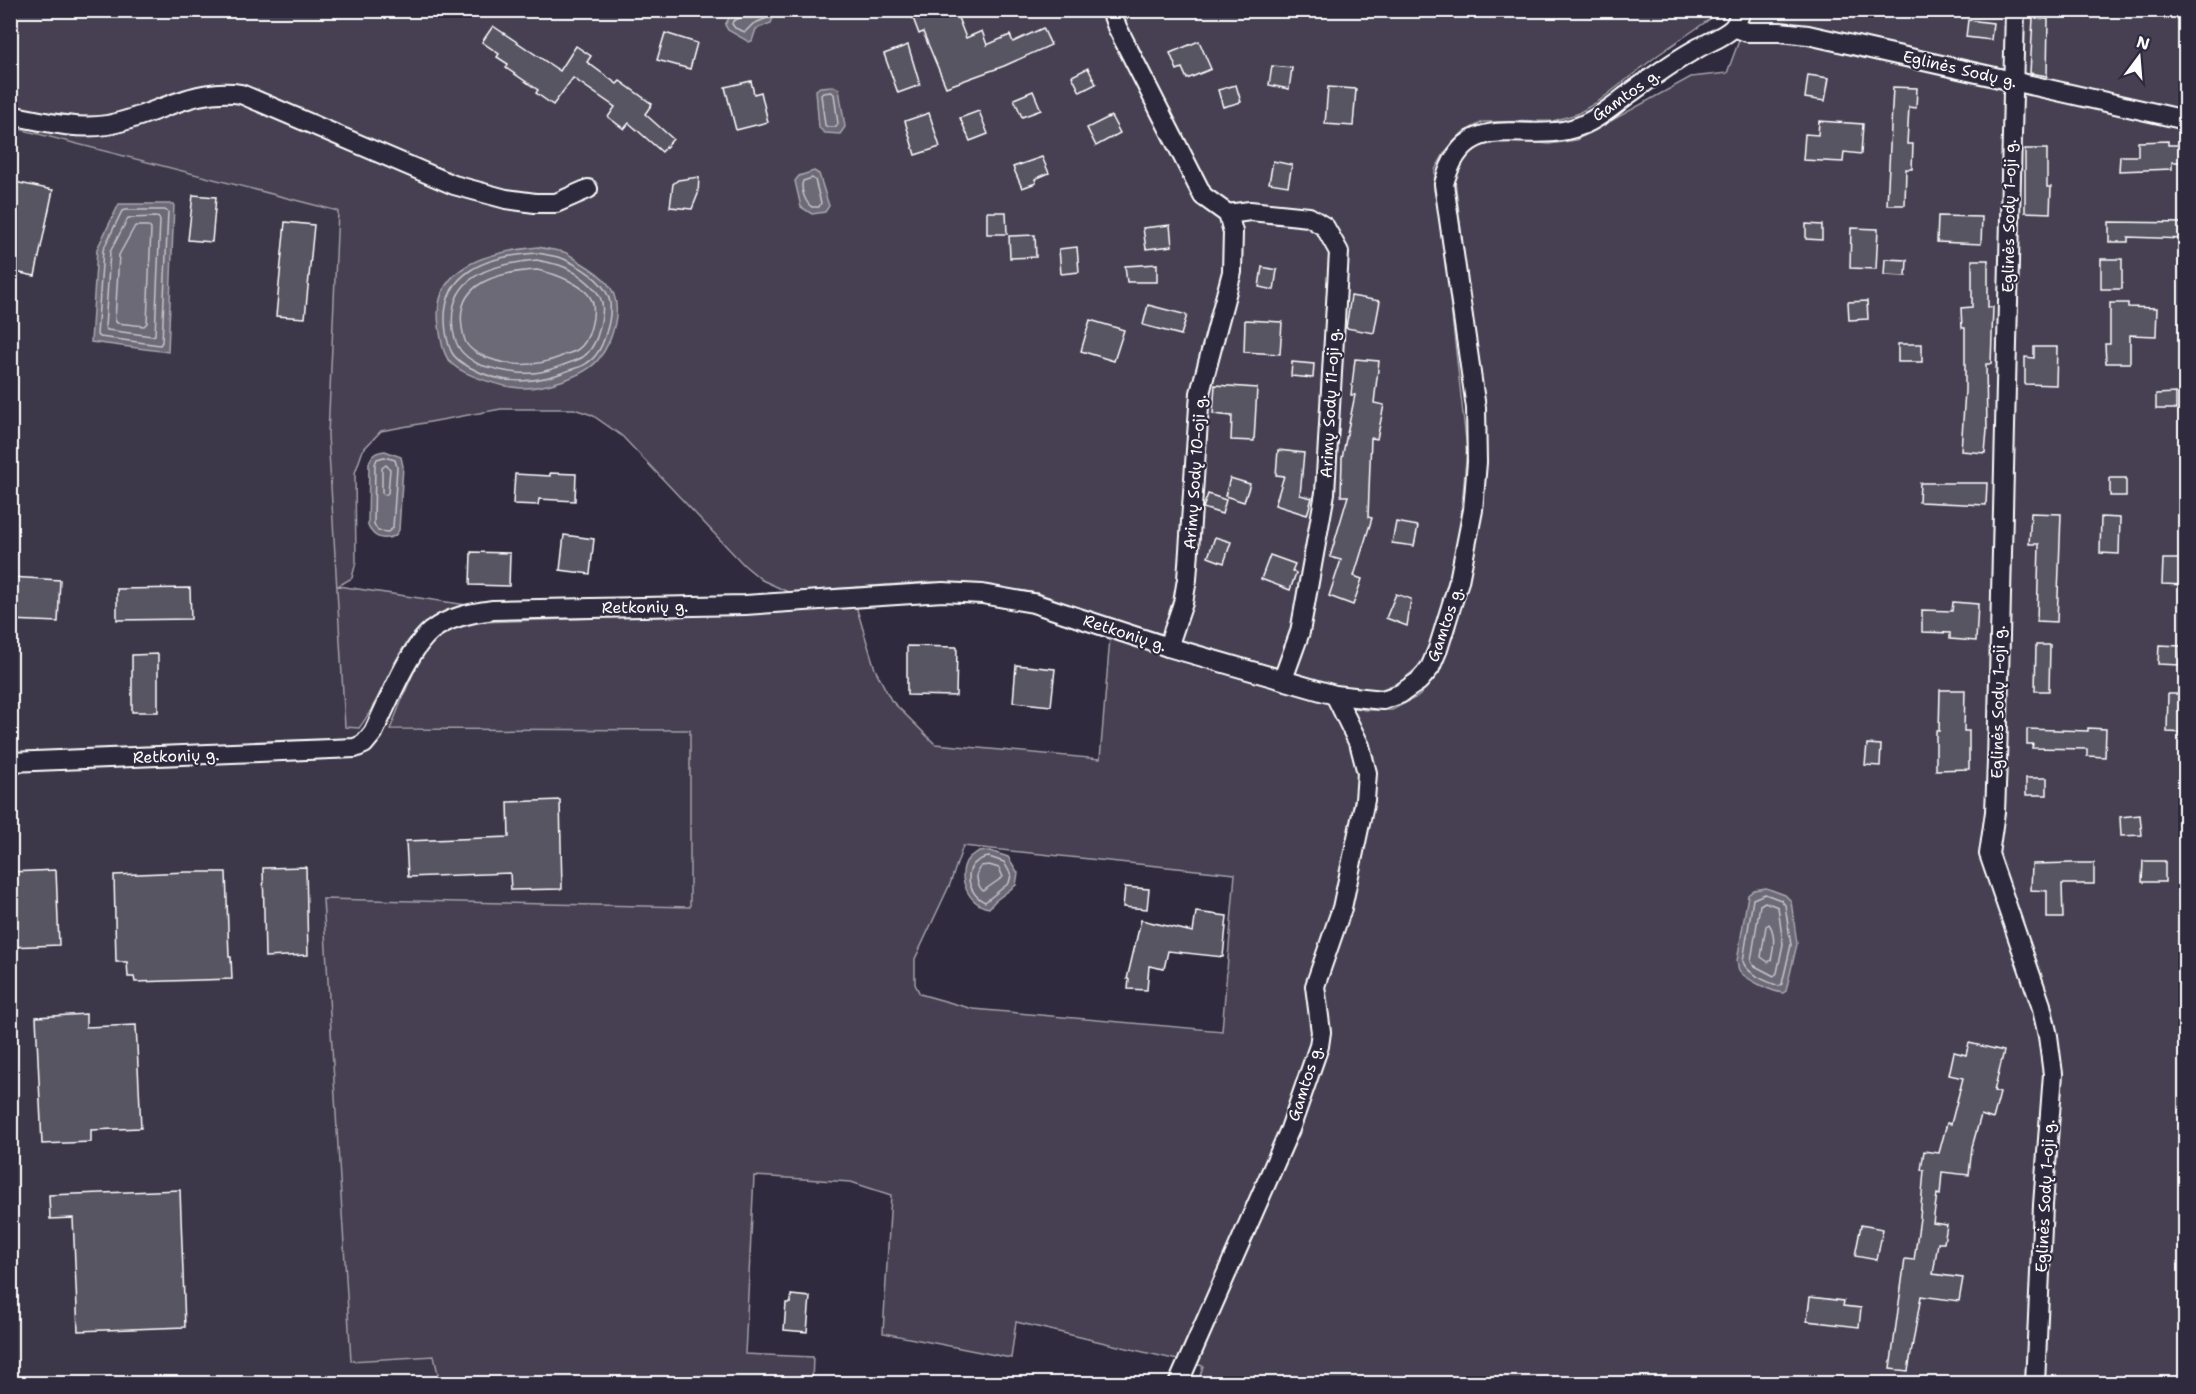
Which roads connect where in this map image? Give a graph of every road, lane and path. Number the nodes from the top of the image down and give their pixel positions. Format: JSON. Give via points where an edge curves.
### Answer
{"nodes":[{"id":1,"x":1111,"y":10,"type":"edge"},
{"id":2,"x":2014,"y":10,"type":"edge"},
{"id":3,"x":1738,"y":19,"type":"edge"},
{"id":4,"x":2012,"y":80,"type":"junction"},
{"id":5,"x":10,"y":115,"type":"edge"},
{"id":6,"x":2186,"y":120,"type":"edge"},
{"id":7,"x":588,"y":189,"type":"dead end"},
{"id":8,"x":1228,"y":214,"type":"junction"},
{"id":9,"x":1168,"y":647,"type":"junction"},
{"id":10,"x":1283,"y":679,"type":"junction"},
{"id":11,"x":1335,"y":695,"type":"junction"},
{"id":12,"x":10,"y":762,"type":"edge"},
{"id":13,"x":1178,"y":1383,"type":"edge"},
{"id":14,"x":2035,"y":1383,"type":"edge"}],
"edges":[{"from":1,"to":8,"type":"street","via":[[1203,196]]},
{"from":2,"to":4,"type":"street","name":"Eglinės Sodų 1-oji g."},
{"from":3,"to":4,"type":"street","name":"Eglinės Sodų g.","via":[[1747,32],[1808,35]]},
{"from":3,"to":11,"type":"street","name":"Gamtos g.","via":[[1581,126],[1551,133],[1500,132],[1475,137],[1459,149],[1444,184],[1476,408],[1477,462],[1473,510],[1459,581],[1438,649],[1419,681],[1383,700]]},
{"from":4,"to":6,"type":"street","name":"Eglinės Sodų g."},
{"from":4,"to":14,"type":"street","name":"Eglinės Sodų 1-oji g.","via":[[1997,771],[1989,854],[2041,1005],[2053,1074]]},
{"from":5,"to":7,"type":"street","via":[[67,125],[106,125],[197,95],[226,92],[241,94],[454,185],[506,199],[556,203]]},
{"from":8,"to":9,"type":"street","name":"Arimų Sodų 10-oji g.","via":[[1233,232],[1232,272],[1200,393],[1187,579]]},
{"from":8,"to":10,"type":"street","name":"Arimų Sodų 11-oji g.","via":[[1250,211],[1309,217],[1325,227],[1339,252],[1325,493],[1300,632]]},
{"from":9,"to":10,"type":"street","name":"Retkonių g."},
{"from":9,"to":12,"type":"street","name":"Retkonių g.","via":[[1033,603],[982,594],[943,592],[745,605],[493,610],[448,620],[430,631],[417,645],[373,733],[355,748]]},
{"from":10,"to":11,"type":"street","name":"Retkonių g."},
{"from":11,"to":13,"type":"street","name":"Gamtos g.","via":[[1360,746],[1367,773],[1342,908],[1315,986],[1319,1046],[1290,1129]]}]}
